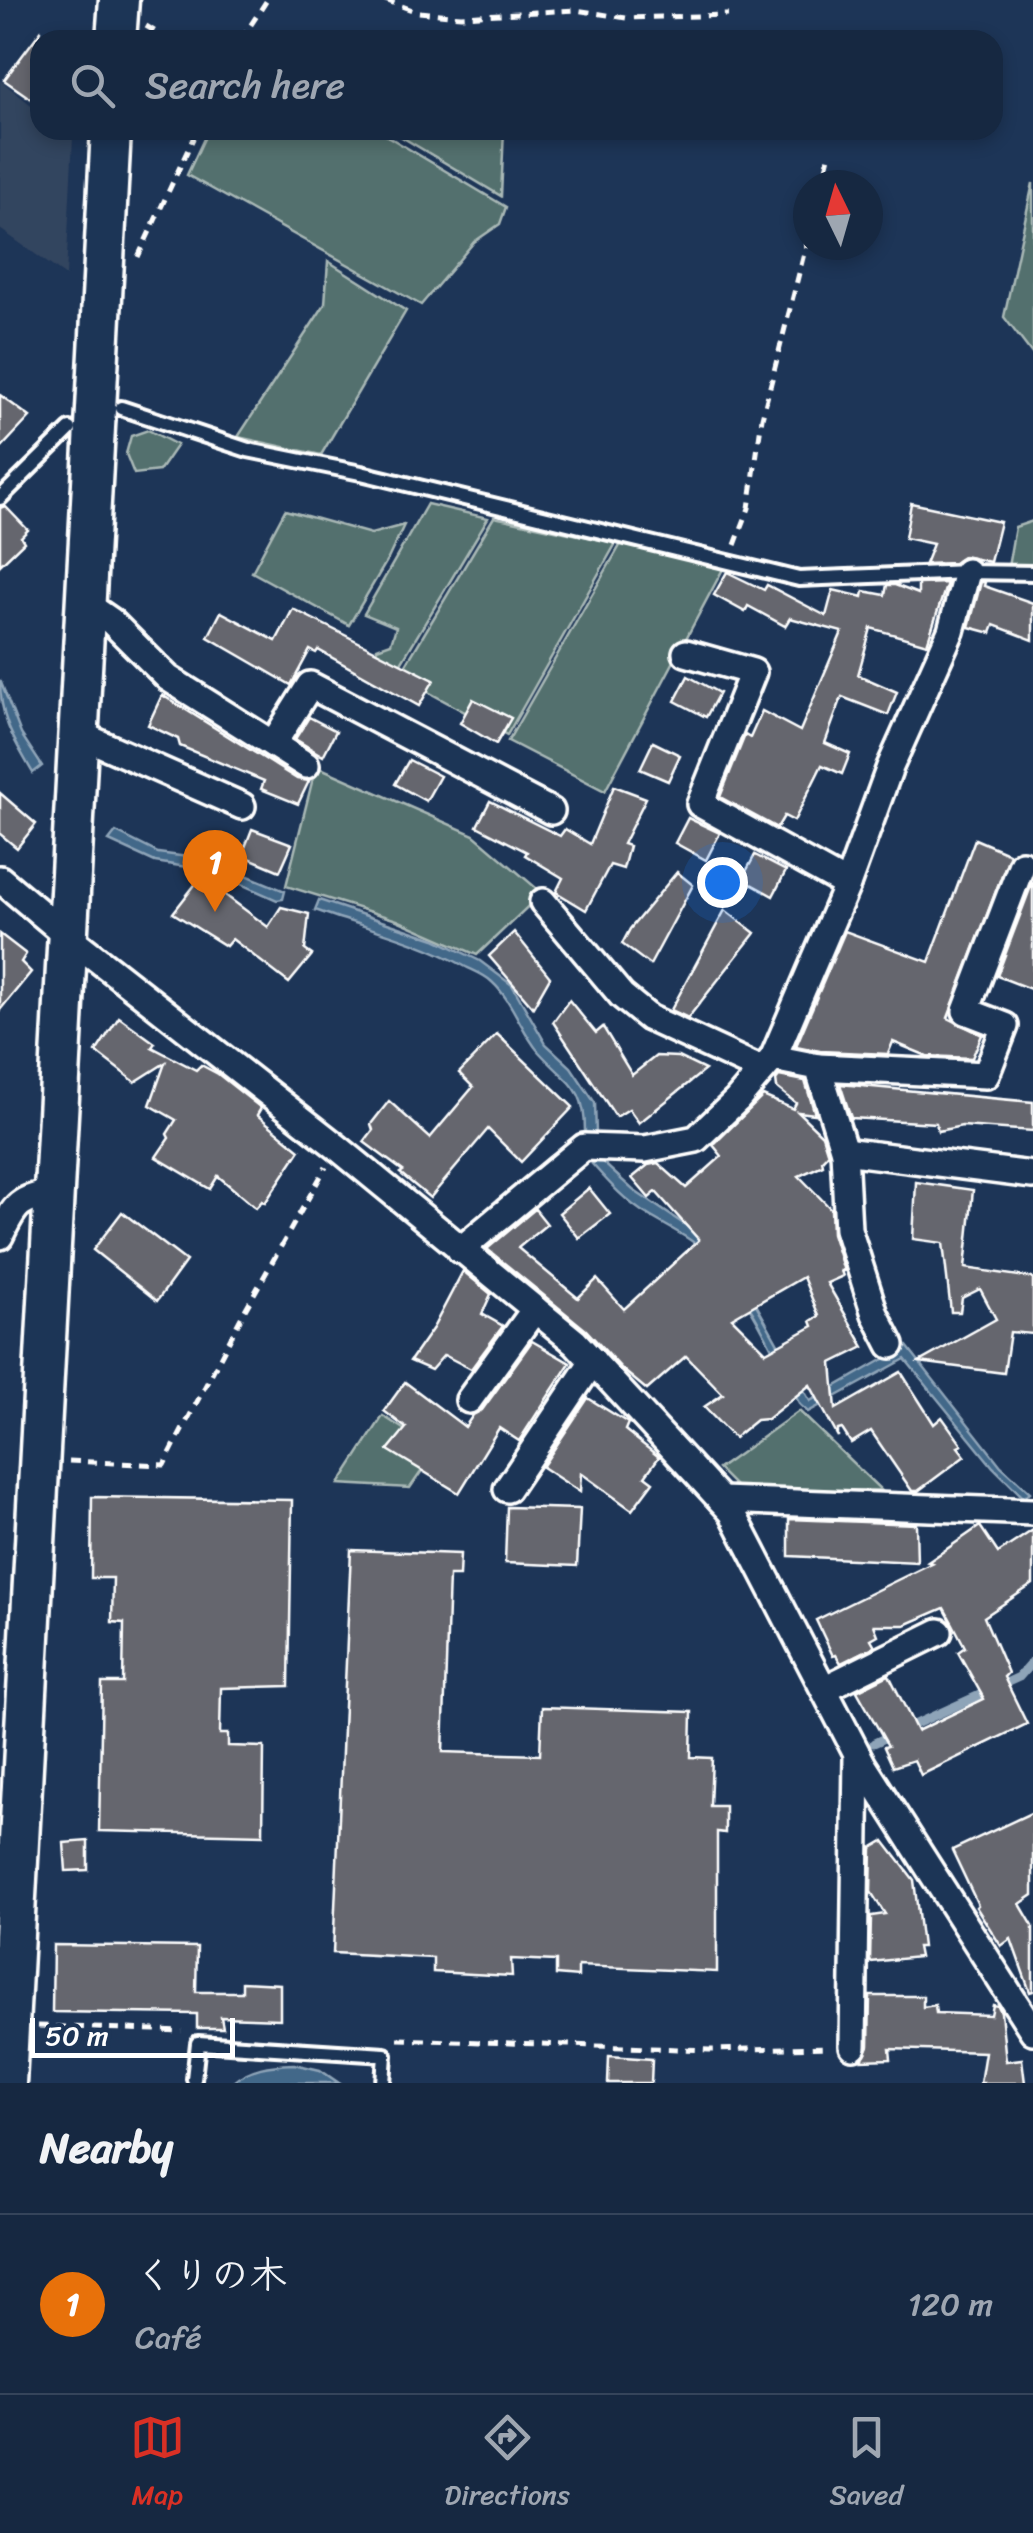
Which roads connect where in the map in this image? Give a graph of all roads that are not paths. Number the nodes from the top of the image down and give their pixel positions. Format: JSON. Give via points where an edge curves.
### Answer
{"nodes":[{"id":1,"x":110,"y":140,"type":"edge"},
{"id":2,"x":121,"y":408,"type":"dead end"},
{"id":3,"x":70,"y":428,"type":"dead end"},
{"id":4,"x":0,"y":498,"type":"edge"},
{"id":5,"x":966,"y":572,"type":"junction"},
{"id":6,"x":1033,"y":573,"type":"edge"},
{"id":7,"x":86,"y":603,"type":"junction"},
{"id":8,"x":686,"y":653,"type":"dead end"},
{"id":9,"x":79,"y":734,"type":"junction"},
{"id":10,"x":273,"y":744,"type":"junction"},
{"id":11,"x":306,"y":765,"type":"dead end"},
{"id":12,"x":242,"y":806,"type":"dead end"},
{"id":13,"x":551,"y":811,"type":"dead end"},
{"id":14,"x":1022,"y":864,"type":"dead end"},
{"id":15,"x":0,"y":878,"type":"edge"},
{"id":16,"x":847,"y":885,"type":"junction"},
{"id":17,"x":543,"y":902,"type":"dead end"},
{"id":18,"x":69,"y":937,"type":"junction"},
{"id":19,"x":768,"y":1064,"type":"junction"},
{"id":20,"x":818,"y":1067,"type":"junction"},
{"id":21,"x":844,"y":1151,"type":"junction"},
{"id":22,"x":1032,"y":1175,"type":"edge"},
{"id":23,"x":55,"y":1193,"type":"junction"},
{"id":24,"x":0,"y":1236,"type":"edge"},
{"id":25,"x":460,"y":1250,"type":"junction"},
{"id":26,"x":534,"y":1309,"type":"junction"},
{"id":27,"x":891,"y":1345,"type":"dead end"},
{"id":28,"x":593,"y":1360,"type":"junction"},
{"id":29,"x":468,"y":1400,"type":"dead end"},
{"id":30,"x":507,"y":1489,"type":"dead end"},
{"id":31,"x":721,"y":1500,"type":"junction"},
{"id":32,"x":1033,"y":1512,"type":"edge"},
{"id":33,"x":939,"y":1632,"type":"dead end"},
{"id":34,"x":824,"y":1689,"type":"junction"},
{"id":35,"x":857,"y":1754,"type":"junction"},
{"id":36,"x":1033,"y":2031,"type":"edge"},
{"id":37,"x":853,"y":2046,"type":"road end"},
{"id":38,"x":194,"y":2079,"type":"dead end"},
{"id":39,"x":6,"y":2083,"type":"edge"},
{"id":40,"x":383,"y":2083,"type":"edge"}],
"edges":[{"from":1,"to":7,"type":"street"},
{"from":2,"to":5,"type":"lane","via":[[248,450],[798,579]]},
{"from":3,"to":4,"type":"lane"},
{"from":5,"to":6,"type":"lane"},
{"from":5,"to":16,"type":"street","via":[[951,631]]},
{"from":7,"to":9,"type":"street"},
{"from":7,"to":10,"type":"street","via":[[168,678]]},
{"from":8,"to":16,"type":"street","via":[[753,672],[700,804]]},
{"from":9,"to":12,"type":"street"},
{"from":9,"to":18,"type":"street"},
{"from":10,"to":11,"type":"street"},
{"from":10,"to":13,"type":"street","via":[[310,685]]},
{"from":14,"to":20,"type":"street","via":[[966,1011],[1006,1026],[986,1074]]},
{"from":15,"to":18,"type":"street"},
{"from":16,"to":19,"type":"street"},
{"from":17,"to":19,"type":"street","via":[[648,1018]]},
{"from":18,"to":23,"type":"street"},
{"from":18,"to":25,"type":"street"},
{"from":19,"to":20,"type":"street"},
{"from":19,"to":25,"type":"street","via":[[696,1139],[645,1149],[584,1146]]},
{"from":20,"to":21,"type":"street"},
{"from":21,"to":22,"type":"street"},
{"from":21,"to":27,"type":"street","via":[[848,1229]]},
{"from":23,"to":24,"type":"street","via":[[16,1206]]},
{"from":23,"to":39,"type":"street"},
{"from":25,"to":26,"type":"street"},
{"from":26,"to":28,"type":"street"},
{"from":26,"to":29,"type":"street"},
{"from":28,"to":30,"type":"street"},
{"from":28,"to":31,"type":"street"},
{"from":31,"to":32,"type":"street"},
{"from":31,"to":34,"type":"street"},
{"from":33,"to":34,"type":"street"},
{"from":34,"to":35,"type":"street"},
{"from":35,"to":36,"type":"street"},
{"from":35,"to":37,"type":"street"},
{"from":38,"to":40,"type":"lane","via":[[198,2043],[385,2055]]}]}
